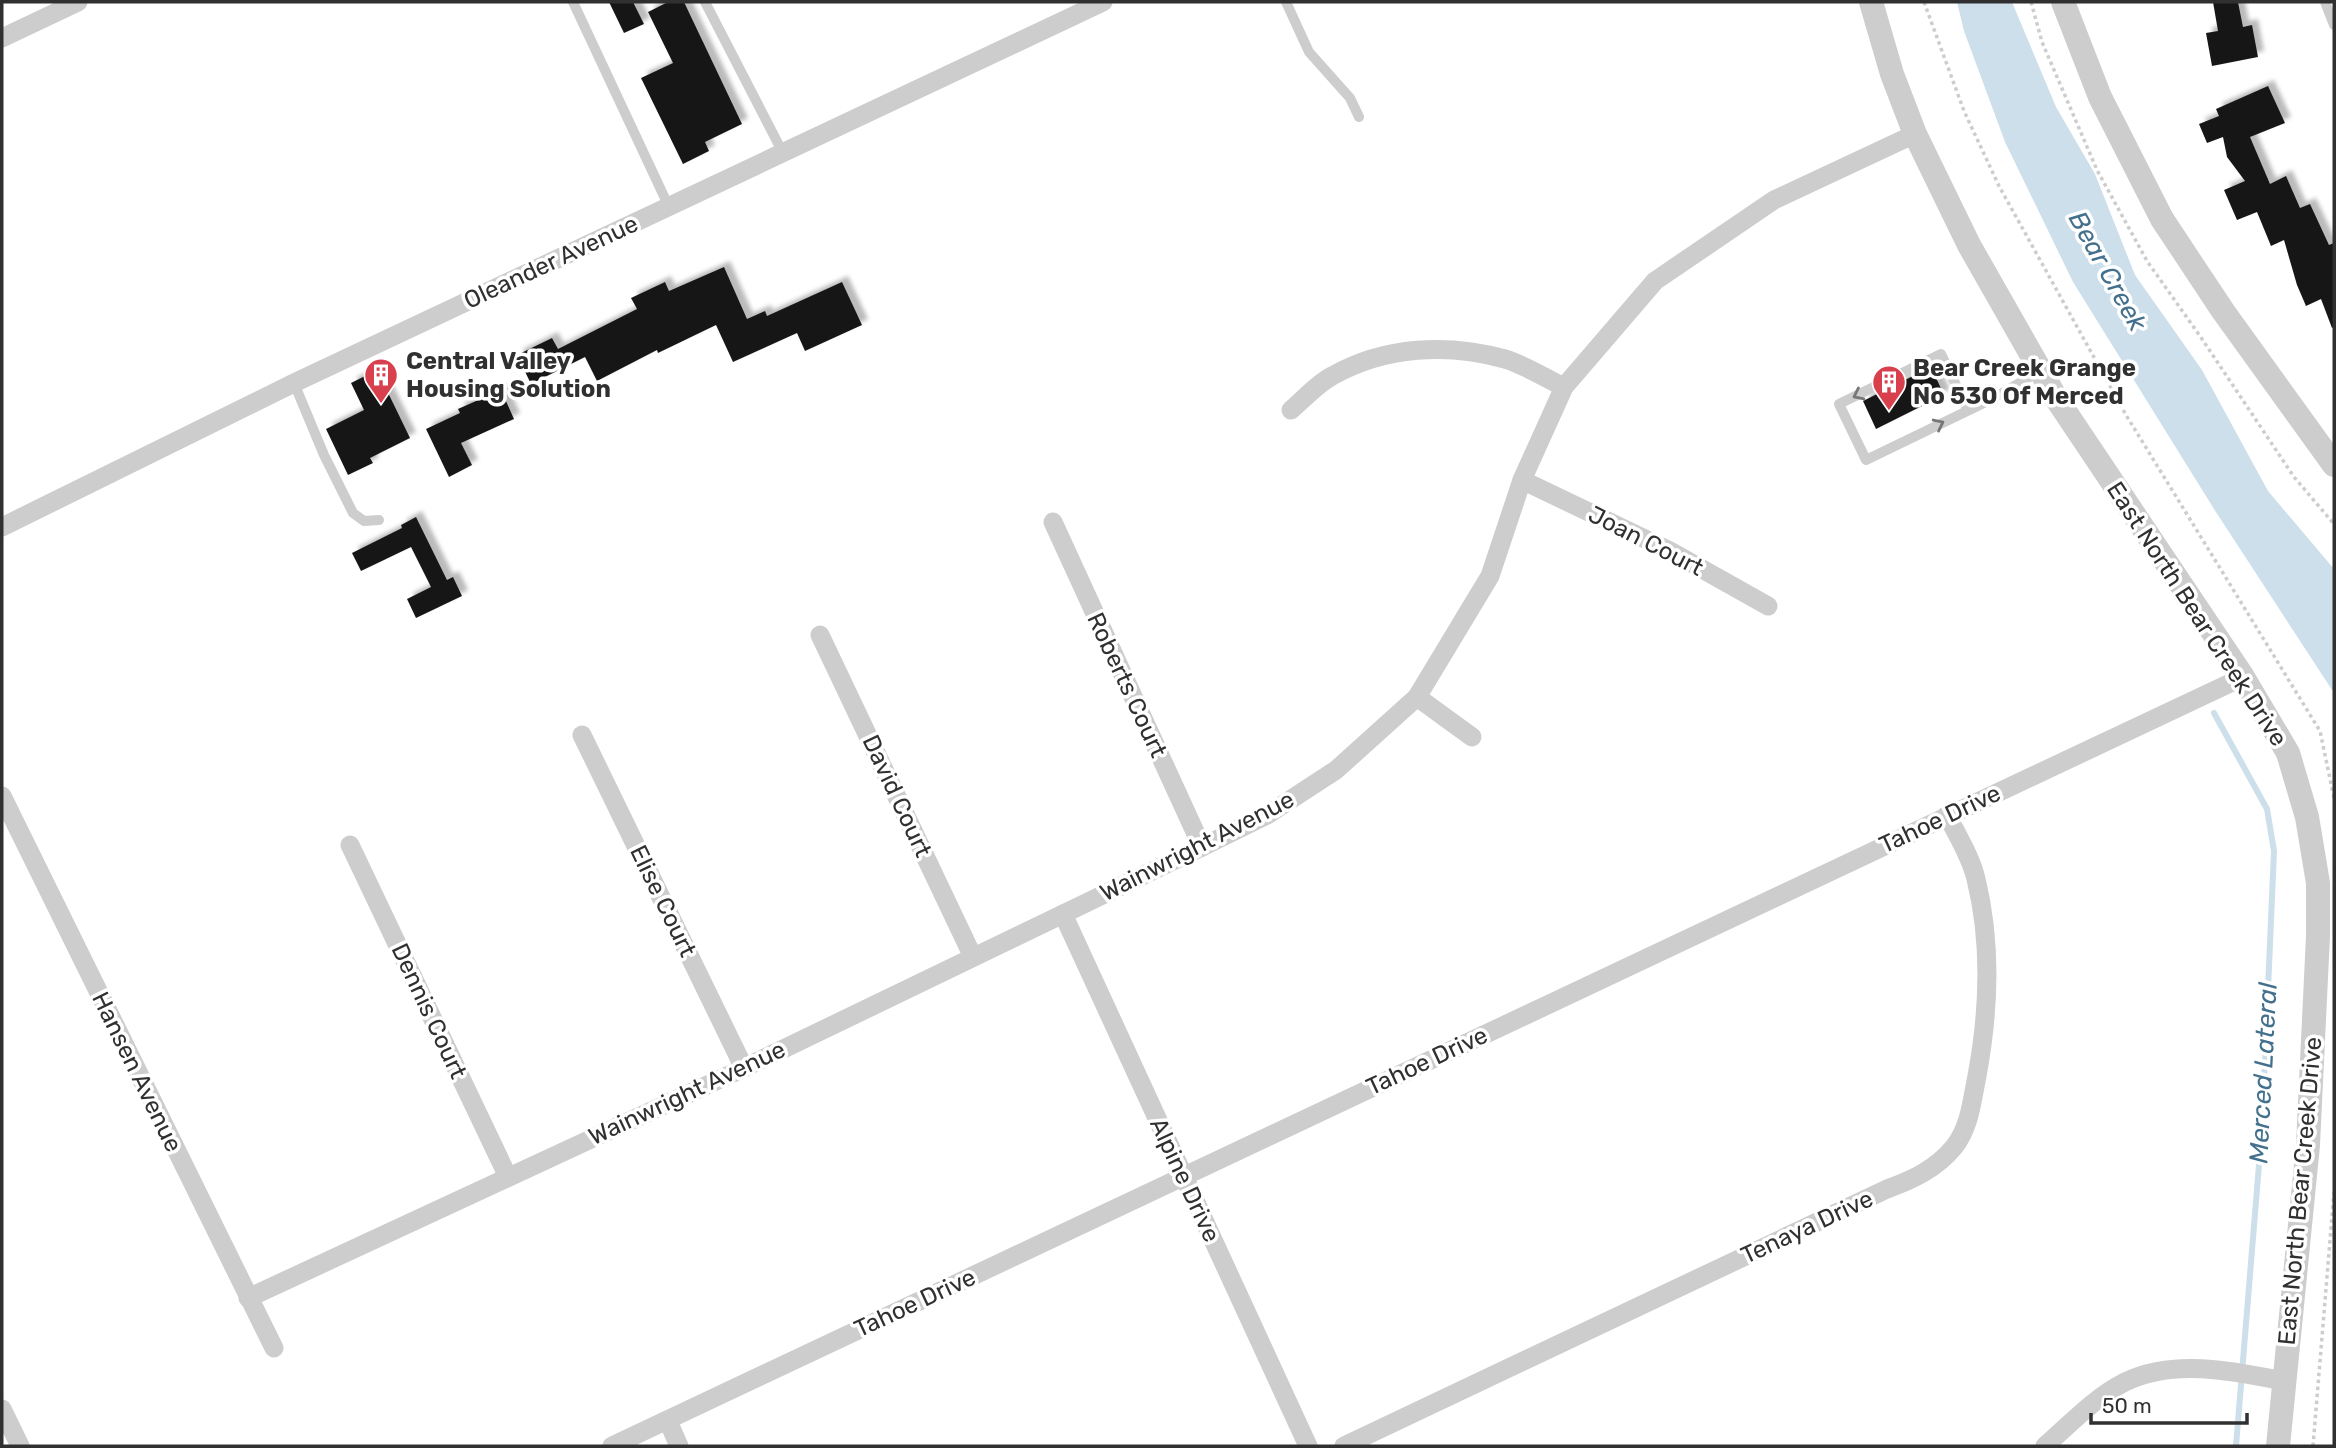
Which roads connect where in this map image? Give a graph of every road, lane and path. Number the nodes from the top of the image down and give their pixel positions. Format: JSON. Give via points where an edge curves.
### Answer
{"nodes":[{"id":1,"x":79,"y":2,"type":"edge"},
{"id":2,"x":573,"y":2,"type":"edge"},
{"id":3,"x":705,"y":2,"type":"edge"},
{"id":4,"x":1103,"y":2,"type":"edge"},
{"id":5,"x":1286,"y":2,"type":"edge"},
{"id":6,"x":1871,"y":2,"type":"edge"},
{"id":7,"x":1924,"y":2,"type":"edge"},
{"id":8,"x":2031,"y":2,"type":"edge"},
{"id":9,"x":2063,"y":2,"type":"edge"},
{"id":10,"x":2325,"y":2,"type":"edge"},
{"id":11,"x":2334,"y":25,"type":"edge"},
{"id":12,"x":2,"y":38,"type":"edge"},
{"id":13,"x":1359,"y":117,"type":"dead end"},
{"id":14,"x":1914,"y":134,"type":"junction"},
{"id":15,"x":783,"y":153,"type":"junction"},
{"id":16,"x":669,"y":206,"type":"junction"},
{"id":17,"x":2040,"y":370,"type":"junction"},
{"id":18,"x":294,"y":383,"type":"junction"},
{"id":19,"x":1564,"y":387,"type":"junction"},
{"id":20,"x":1290,"y":410,"type":"dead end"},
{"id":21,"x":1968,"y":410,"type":"junction"},
{"id":22,"x":2334,"y":465,"type":"edge"},
{"id":23,"x":1522,"y":480,"type":"junction"},
{"id":24,"x":379,"y":520,"type":"dead end"},
{"id":25,"x":1053,"y":522,"type":"dead end"},
{"id":26,"x":2334,"y":524,"type":"edge"},
{"id":27,"x":2,"y":527,"type":"edge"},
{"id":28,"x":1768,"y":606,"type":"dead end"},
{"id":29,"x":820,"y":635,"type":"dead end"},
{"id":30,"x":2243,"y":677,"type":"junction"},
{"id":31,"x":1417,"y":697,"type":"junction"},
{"id":32,"x":582,"y":735,"type":"dead end"},
{"id":33,"x":1472,"y":737,"type":"dead end"},
{"id":34,"x":2,"y":796,"type":"edge"},
{"id":35,"x":2334,"y":798,"type":"edge"},
{"id":36,"x":1947,"y":815,"type":"junction"},
{"id":37,"x":350,"y":845,"type":"dead end"},
{"id":38,"x":1202,"y":847,"type":"junction"},
{"id":39,"x":1063,"y":914,"type":"junction"},
{"id":40,"x":973,"y":957,"type":"junction"},
{"id":41,"x":744,"y":1068,"type":"junction"},
{"id":42,"x":1182,"y":1176,"type":"junction"},
{"id":43,"x":509,"y":1177,"type":"junction"},
{"id":44,"x":2334,"y":1192,"type":"edge"},
{"id":45,"x":248,"y":1298,"type":"junction"},
{"id":46,"x":274,"y":1348,"type":"dead end"},
{"id":47,"x":2272,"y":1379,"type":"junction"},
{"id":48,"x":2,"y":1409,"type":"edge"},
{"id":49,"x":668,"y":1421,"type":"junction"},
{"id":50,"x":20,"y":1446,"type":"edge"},
{"id":51,"x":612,"y":1446,"type":"edge"},
{"id":52,"x":679,"y":1446,"type":"edge"},
{"id":53,"x":1308,"y":1446,"type":"edge"},
{"id":54,"x":1343,"y":1446,"type":"edge"},
{"id":55,"x":2045,"y":1446,"type":"edge"},
{"id":56,"x":2278,"y":1446,"type":"edge"},
{"id":57,"x":2313,"y":1446,"type":"edge"}],
"edges":[{"from":1,"to":12,"type":"street"},
{"from":2,"to":16,"type":"lane"},
{"from":3,"to":15,"type":"lane"},
{"from":4,"to":15,"type":"street","name":"Oleander Avenue"},
{"from":5,"to":13,"type":"lane","via":[[1309,52],[1350,98]]},
{"from":6,"to":14,"type":"street","name":"East North Bear Creek Drive"},
{"from":7,"to":35,"type":"path","via":[[1964,111],[1999,186],[2126,415],[2320,731]]},
{"from":8,"to":26,"type":"path","via":[[2042,42],[2097,170],[2147,261],[2294,477]]},
{"from":9,"to":22,"type":"street","via":[[2100,97],[2162,219]]},
{"from":10,"to":11,"type":"lane"},
{"from":14,"to":17,"type":"street","name":"East North Bear Creek Drive","via":[[1969,245]]},
{"from":14,"to":19,"type":"street","name":"Wainwright Avenue","via":[[1774,200],[1655,281]]},
{"from":15,"to":16,"type":"street","name":"Oleander Avenue"},
{"from":16,"to":18,"type":"street","name":"Oleander Avenue"},
{"from":17,"to":21,"type":"lane"},
{"from":17,"to":30,"type":"street","name":"East North Bear Creek Drive"},
{"from":18,"to":24,"type":"lane","via":[[353,513],[364,521]]},
{"from":18,"to":27,"type":"street","name":"Oleander Avenue"},
{"from":19,"to":20,"type":"street","via":[[1508,360],[1466,350],[1435,349],[1370,359],[1331,376]]},
{"from":19,"to":23,"type":"street","name":"Wainwright Avenue"},
{"from":21,"to":21,"type":"lane","one_way":true,"via":[[1941,354],[1839,404],[1866,460]]},
{"from":23,"to":28,"type":"street","name":"Joan Court","via":[[1670,551]]},
{"from":23,"to":31,"type":"street","name":"Wainwright Avenue","via":[[1490,576]]},
{"from":25,"to":38,"type":"street","name":"Roberts Court"},
{"from":29,"to":40,"type":"street","name":"David Court"},
{"from":30,"to":36,"type":"street","name":"Tahoe Drive"},
{"from":30,"to":47,"type":"street","name":"East North Bear Creek Drive","via":[[2288,753],[2307,817],[2318,883],[2308,1144]]},
{"from":31,"to":33,"type":"street"},
{"from":31,"to":38,"type":"street","name":"Wainwright Avenue","via":[[1336,770],[1267,815]]},
{"from":32,"to":41,"type":"street","name":"Elise Court"},
{"from":34,"to":45,"type":"street","name":"Hansen Avenue"},
{"from":36,"to":42,"type":"street","name":"Tahoe Drive"},
{"from":36,"to":54,"type":"street","name":"Tenaya Drive","via":[[1975,875],[1988,968],[1984,1042],[1973,1105],[1954,1146],[1920,1176]]},
{"from":37,"to":43,"type":"street","name":"Dennis Court"},
{"from":38,"to":39,"type":"street","name":"Wainwright Avenue"},
{"from":39,"to":40,"type":"street","name":"Wainwright Avenue"},
{"from":39,"to":42,"type":"street","name":"Alpine Drive"},
{"from":40,"to":41,"type":"street","name":"Wainwright Avenue"},
{"from":41,"to":43,"type":"street","name":"Wainwright Avenue"},
{"from":42,"to":49,"type":"street","name":"Tahoe Drive"},
{"from":42,"to":53,"type":"street","name":"Alpine Drive"},
{"from":43,"to":45,"type":"street","name":"Wainwright Avenue"},
{"from":44,"to":57,"type":"path"},
{"from":45,"to":46,"type":"street","name":"Hansen Avenue"},
{"from":47,"to":55,"type":"street","via":[[2189,1368],[2158,1371],[2125,1382]]},
{"from":47,"to":56,"type":"street","name":"East North Bear Creek Drive"},
{"from":48,"to":50,"type":"street"},
{"from":49,"to":51,"type":"street","name":"Tahoe Drive"},
{"from":49,"to":52,"type":"street"}]}
